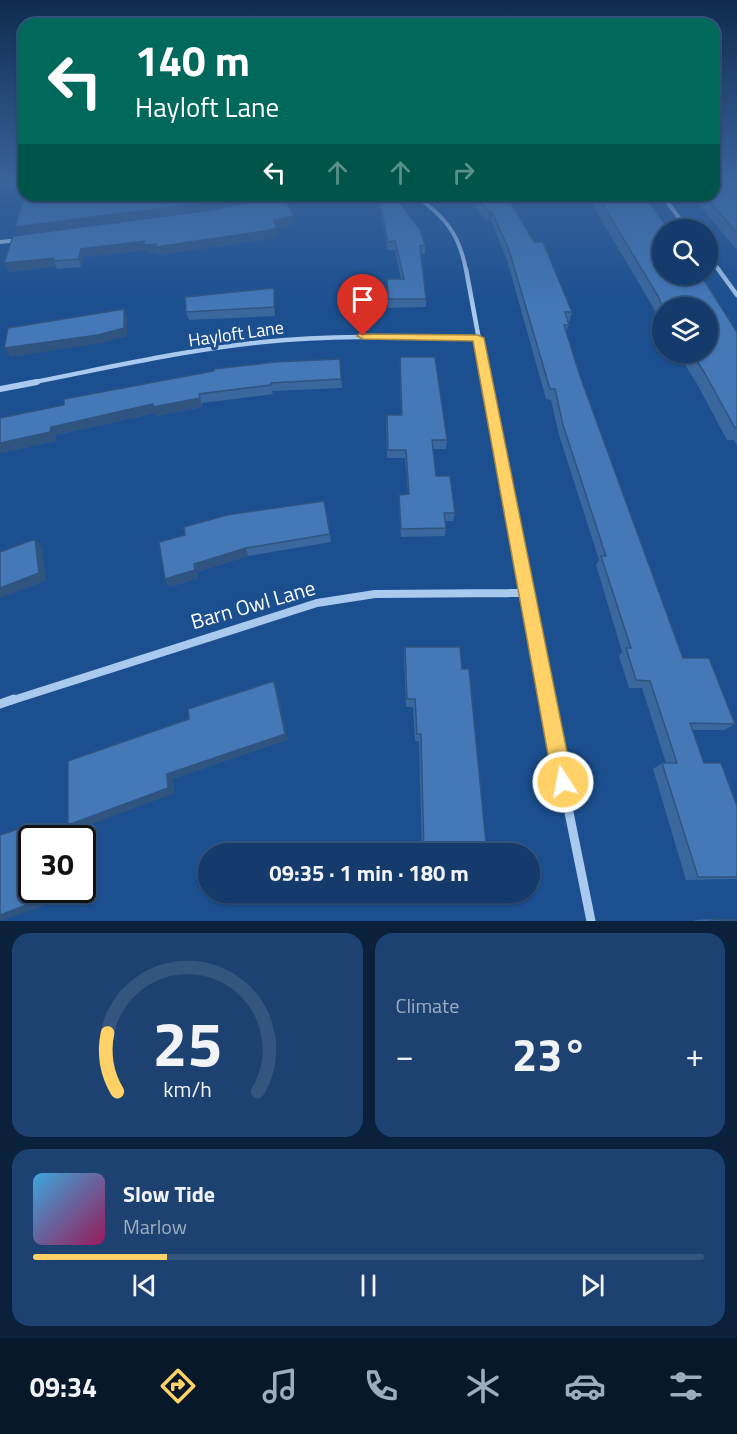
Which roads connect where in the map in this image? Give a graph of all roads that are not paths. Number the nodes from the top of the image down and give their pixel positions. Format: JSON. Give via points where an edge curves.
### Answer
{"nodes":[{"id":1,"x":447,"y":223,"type":"edge"},
{"id":2,"x":22,"y":239,"type":"edge"},
{"id":3,"x":0,"y":242,"type":"edge"},
{"id":4,"x":718,"y":269,"type":"edge"},
{"id":5,"x":737,"y":295,"type":"edge"},
{"id":6,"x":478,"y":338,"type":"junction"},
{"id":7,"x":0,"y":389,"type":"edge"},
{"id":8,"x":525,"y":593,"type":"junction"},
{"id":9,"x":0,"y":705,"type":"edge"},
{"id":10,"x":591,"y":921,"type":"edge"}],
"edges":[{"from":1,"to":6,"type":"street","via":[[456,232],[464,256]]},
{"from":2,"to":3,"type":"street"},
{"from":4,"to":5,"type":"street"},
{"from":6,"to":7,"type":"street","name":"Hayloft Lane","via":[[363,336],[262,342]]},
{"from":6,"to":8,"type":"street"},
{"from":8,"to":9,"type":"street","name":"Barn Owl Lane","via":[[375,594],[317,603]]},
{"from":8,"to":10,"type":"street"}]}
